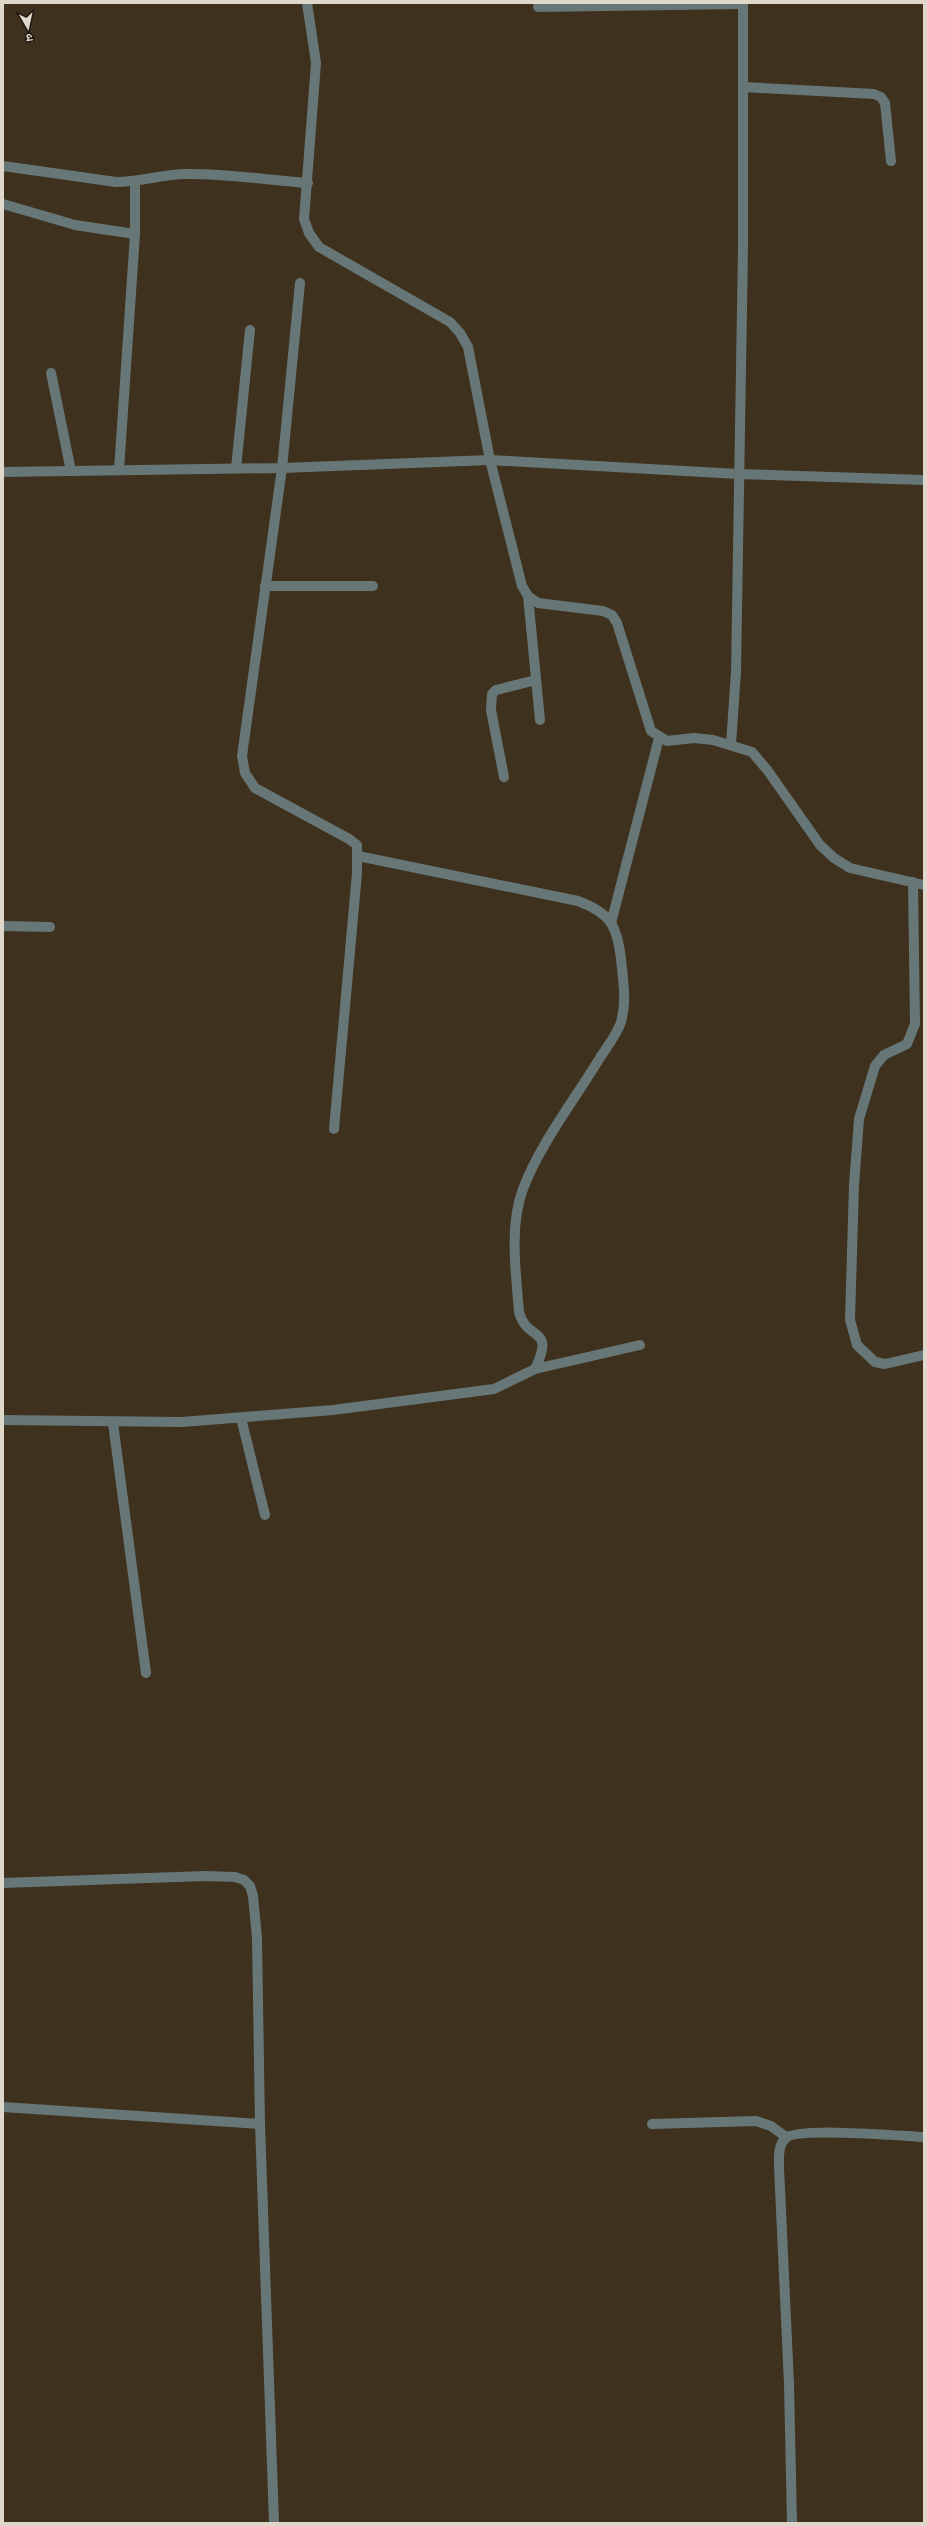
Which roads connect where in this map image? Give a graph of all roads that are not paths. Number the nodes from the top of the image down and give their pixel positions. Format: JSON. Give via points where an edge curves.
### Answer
{"nodes":[{"id":1,"x":307,"y":3,"type":"edge"},
{"id":2,"x":743,"y":4,"type":"edge"},
{"id":3,"x":538,"y":7,"type":"dead end"},
{"id":4,"x":743,"y":87,"type":"junction"},
{"id":5,"x":891,"y":161,"type":"dead end"},
{"id":6,"x":3,"y":166,"type":"edge"},
{"id":7,"x":135,"y":182,"type":"junction"},
{"id":8,"x":308,"y":183,"type":"junction"},
{"id":9,"x":3,"y":204,"type":"edge"},
{"id":10,"x":135,"y":234,"type":"junction"},
{"id":11,"x":300,"y":283,"type":"dead end"},
{"id":12,"x":250,"y":330,"type":"dead end"},
{"id":13,"x":51,"y":373,"type":"dead end"},
{"id":14,"x":490,"y":460,"type":"junction"},
{"id":15,"x":236,"y":468,"type":"junction"},
{"id":16,"x":282,"y":468,"type":"junction"},
{"id":17,"x":119,"y":470,"type":"junction"},
{"id":18,"x":71,"y":471,"type":"junction"},
{"id":19,"x":3,"y":472,"type":"edge"},
{"id":20,"x":738,"y":474,"type":"junction"},
{"id":21,"x":924,"y":480,"type":"edge"},
{"id":22,"x":265,"y":586,"type":"junction"},
{"id":23,"x":373,"y":586,"type":"dead end"},
{"id":24,"x":528,"y":596,"type":"junction"},
{"id":25,"x":536,"y":680,"type":"junction"},
{"id":26,"x":540,"y":720,"type":"dead end"},
{"id":27,"x":659,"y":738,"type":"junction"},
{"id":28,"x":731,"y":744,"type":"junction"},
{"id":29,"x":504,"y":777,"type":"dead end"},
{"id":30,"x":358,"y":856,"type":"junction"},
{"id":31,"x":913,"y":882,"type":"junction"},
{"id":32,"x":924,"y":885,"type":"edge"},
{"id":33,"x":611,"y":923,"type":"junction"},
{"id":34,"x":3,"y":926,"type":"edge"},
{"id":35,"x":50,"y":927,"type":"dead end"},
{"id":36,"x":334,"y":1128,"type":"dead end"},
{"id":37,"x":640,"y":1345,"type":"dead end"},
{"id":38,"x":924,"y":1355,"type":"edge"},
{"id":39,"x":535,"y":1369,"type":"junction"},
{"id":40,"x":242,"y":1418,"type":"junction"},
{"id":41,"x":3,"y":1420,"type":"edge"},
{"id":42,"x":113,"y":1423,"type":"junction"},
{"id":43,"x":265,"y":1516,"type":"dead end"},
{"id":44,"x":146,"y":1673,"type":"dead end"},
{"id":45,"x":3,"y":1883,"type":"edge"},
{"id":46,"x":3,"y":2107,"type":"edge"},
{"id":47,"x":260,"y":2124,"type":"junction"},
{"id":48,"x":652,"y":2124,"type":"dead end"},
{"id":49,"x":786,"y":2137,"type":"junction"},
{"id":50,"x":924,"y":2137,"type":"edge"},
{"id":51,"x":274,"y":2523,"type":"edge"},
{"id":52,"x":792,"y":2523,"type":"edge"}],
"edges":[{"from":1,"to":8,"type":"street","via":[[316,63]]},
{"from":2,"to":3,"type":"street"},
{"from":2,"to":4,"type":"street"},
{"from":4,"to":5,"type":"street","via":[[874,94],[881,97],[885,103]]},
{"from":4,"to":20,"type":"street"},
{"from":6,"to":7,"type":"street","via":[[116,182]]},
{"from":7,"to":8,"type":"street","via":[[185,174]]},
{"from":7,"to":10,"type":"street"},
{"from":8,"to":14,"type":"street","via":[[304,219],[309,233],[319,247],[450,322],[460,333],[468,347]]},
{"from":9,"to":10,"type":"street","via":[[75,225]]},
{"from":10,"to":17,"type":"street"},
{"from":11,"to":16,"type":"street"},
{"from":12,"to":15,"type":"street"},
{"from":13,"to":18,"type":"street"},
{"from":14,"to":16,"type":"street"},
{"from":14,"to":20,"type":"street"},
{"from":14,"to":24,"type":"street","via":[[522,586]]},
{"from":15,"to":16,"type":"street"},
{"from":15,"to":17,"type":"street"},
{"from":16,"to":22,"type":"street"},
{"from":17,"to":18,"type":"street"},
{"from":18,"to":19,"type":"street"},
{"from":20,"to":21,"type":"street"},
{"from":20,"to":28,"type":"street","via":[[736,672]]},
{"from":22,"to":23,"type":"street"},
{"from":22,"to":30,"type":"street","via":[[242,756],[245,773],[255,788],[349,839],[357,845]]},
{"from":24,"to":25,"type":"street"},
{"from":24,"to":27,"type":"street","via":[[538,604],[603,611],[612,615],[617,623],[651,731]]},
{"from":25,"to":26,"type":"street"},
{"from":25,"to":29,"type":"street","via":[[496,690],[492,694],[491,710]]},
{"from":27,"to":28,"type":"street","via":[[667,741],[694,738]]},
{"from":27,"to":33,"type":"street"},
{"from":28,"to":31,"type":"street","via":[[752,752],[820,845],[834,858],[850,868]]},
{"from":30,"to":33,"type":"street","via":[[578,902],[603,913]]},
{"from":30,"to":36,"type":"street"},
{"from":31,"to":32,"type":"street"},
{"from":31,"to":38,"type":"street","via":[[915,1024],[907,1044],[884,1055],[875,1066],[859,1119],[854,1185],[850,1320],[857,1345],[875,1362],[885,1364]]},
{"from":33,"to":39,"type":"street","via":[[619,943],[625,995],[620,1024],[535,1164],[523,1190],[518,1210],[516,1247],[519,1312],[523,1322],[544,1345]]},
{"from":34,"to":35,"type":"street"},
{"from":37,"to":39,"type":"street"},
{"from":39,"to":40,"type":"street","via":[[494,1389],[333,1410]]},
{"from":40,"to":42,"type":"street"},
{"from":40,"to":43,"type":"street"},
{"from":41,"to":42,"type":"street"},
{"from":42,"to":44,"type":"street"},
{"from":45,"to":47,"type":"street","via":[[206,1876],[235,1877],[244,1880],[250,1886],[253,1896],[257,1938]]},
{"from":46,"to":47,"type":"street"},
{"from":47,"to":51,"type":"street"},
{"from":48,"to":49,"type":"street","via":[[756,2121],[771,2126]]},
{"from":49,"to":50,"type":"street","via":[[826,2132]]},
{"from":49,"to":52,"type":"street","via":[[779,2152],[779,2167],[789,2384]]}]}
